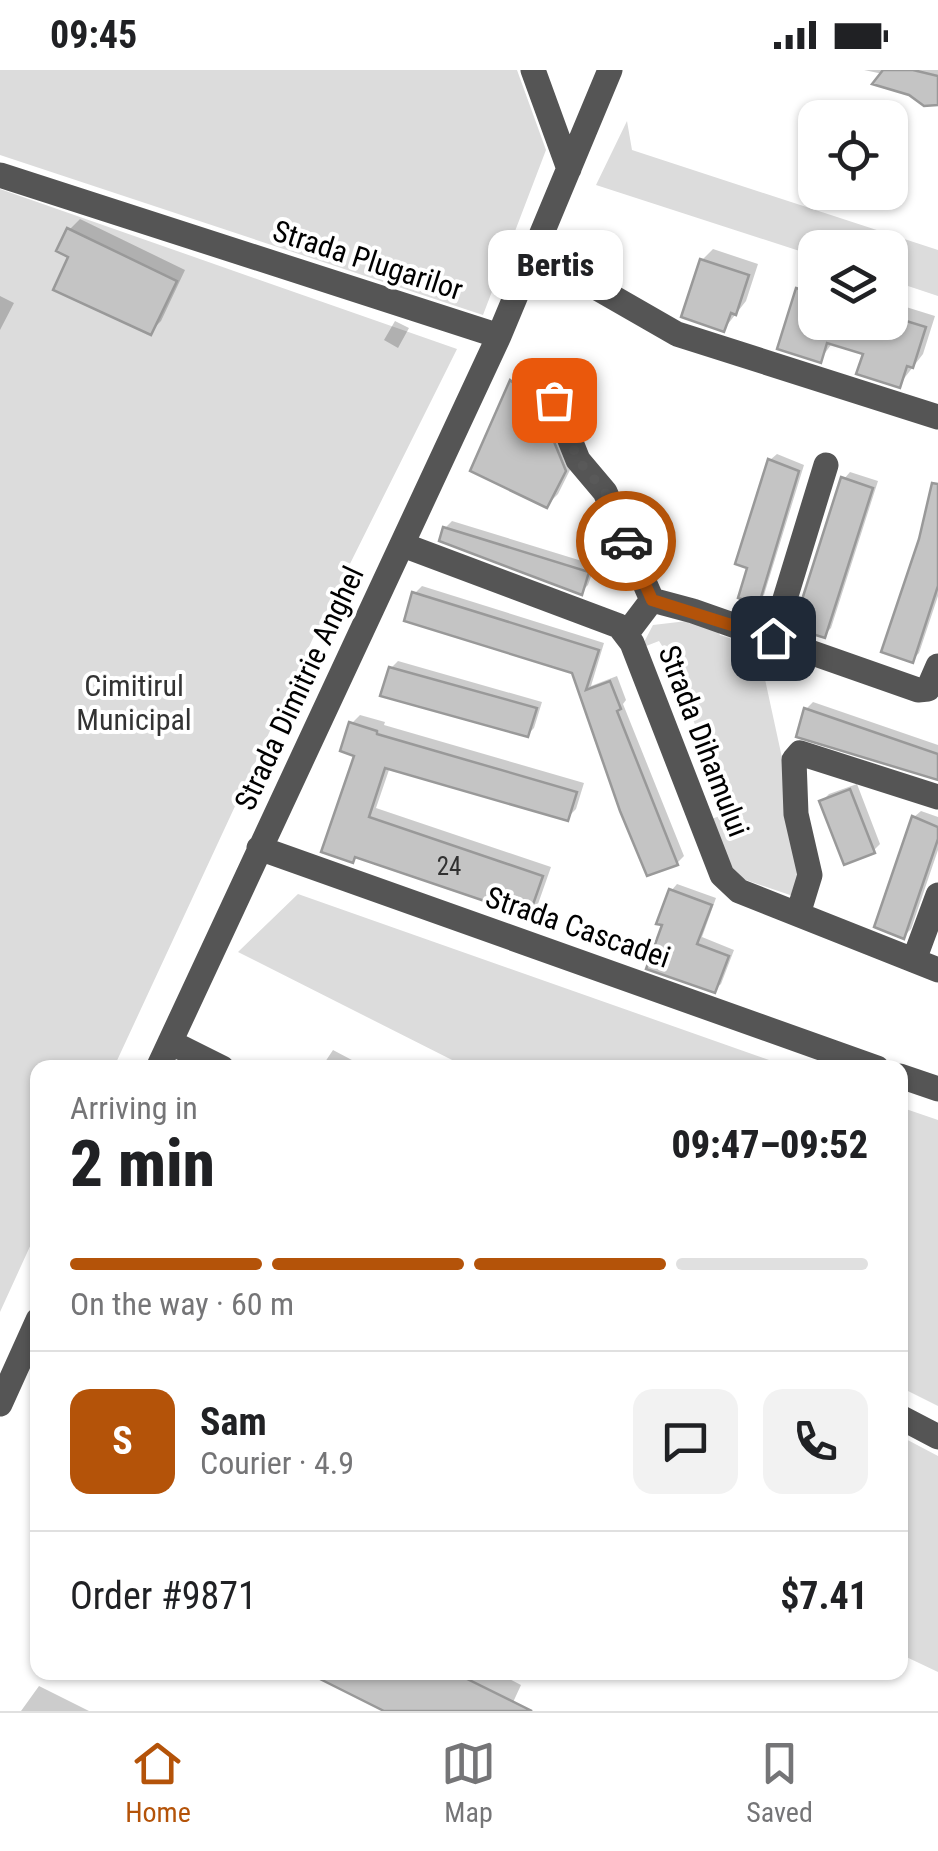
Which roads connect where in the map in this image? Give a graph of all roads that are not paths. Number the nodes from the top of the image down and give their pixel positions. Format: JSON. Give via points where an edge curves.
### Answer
{"nodes":[{"id":1,"x":532,"y":70,"type":"edge"},
{"id":2,"x":610,"y":70,"type":"edge"},
{"id":3,"x":569,"y":169,"type":"junction"},
{"id":4,"x":0,"y":175,"type":"edge"},
{"id":5,"x":532,"y":258,"type":"junction"},
{"id":6,"x":498,"y":336,"type":"junction"},
{"id":7,"x":554,"y":400,"type":"dead end"},
{"id":8,"x":938,"y":416,"type":"edge"},
{"id":9,"x":826,"y":465,"type":"dead end"},
{"id":10,"x":403,"y":545,"type":"junction"},
{"id":11,"x":652,"y":600,"type":"junction"},
{"id":12,"x":626,"y":633,"type":"junction"},
{"id":13,"x":773,"y":638,"type":"junction"},
{"id":14,"x":938,"y":666,"type":"edge"},
{"id":15,"x":938,"y":797,"type":"edge"},
{"id":16,"x":259,"y":848,"type":"junction"},
{"id":17,"x":938,"y":896,"type":"edge"},
{"id":18,"x":798,"y":914,"type":"junction"},
{"id":19,"x":926,"y":965,"type":"edge"},
{"id":20,"x":170,"y":1042,"type":"junction"},
{"id":21,"x":162,"y":1060,"type":"edge"},
{"id":22,"x":206,"y":1060,"type":"edge"},
{"id":23,"x":855,"y":1060,"type":"edge"},
{"id":24,"x":908,"y":1079,"type":"edge"},
{"id":25,"x":938,"y":1089,"type":"edge"},
{"id":26,"x":30,"y":1338,"type":"edge"},
{"id":27,"x":0,"y":1404,"type":"edge"},
{"id":28,"x":908,"y":1421,"type":"edge"},
{"id":29,"x":938,"y":1437,"type":"edge"}],
"edges":[{"from":1,"to":3,"type":"street"},
{"from":2,"to":3,"type":"street"},
{"from":3,"to":5,"type":"street"},
{"from":4,"to":6,"type":"street","name":"Strada Plugarilor"},
{"from":5,"to":6,"type":"street"},
{"from":5,"to":8,"type":"street","via":[[677,334]]},
{"from":6,"to":10,"type":"street","name":"Strada Dimitrie Anghel"},
{"from":7,"to":11,"type":"street","via":[[578,460],[605,492]]},
{"from":9,"to":13,"type":"street"},
{"from":10,"to":12,"type":"street","name":"Strada Dihamului"},
{"from":10,"to":16,"type":"street","name":"Strada Dimitrie Anghel"},
{"from":11,"to":12,"type":"street"},
{"from":11,"to":13,"type":"street"},
{"from":12,"to":18,"type":"street","name":"Strada Dihamului","via":[[722,876],[739,891]]},
{"from":13,"to":14,"type":"street","via":[[918,690],[928,689]]},
{"from":15,"to":18,"type":"street","via":[[800,754],[794,760],[796,814],[810,875]]},
{"from":16,"to":20,"type":"street","name":"Strada Dimitrie Anghel"},
{"from":16,"to":23,"type":"street","name":"Strada Cascadei"},
{"from":17,"to":19,"type":"street"},
{"from":18,"to":19,"type":"street","name":"Strada Dihamului"},
{"from":20,"to":21,"type":"street","name":"Strada Dimitrie Anghel"},
{"from":20,"to":22,"type":"street"},
{"from":24,"to":25,"type":"street"},
{"from":26,"to":27,"type":"street"},
{"from":28,"to":29,"type":"street"}]}
